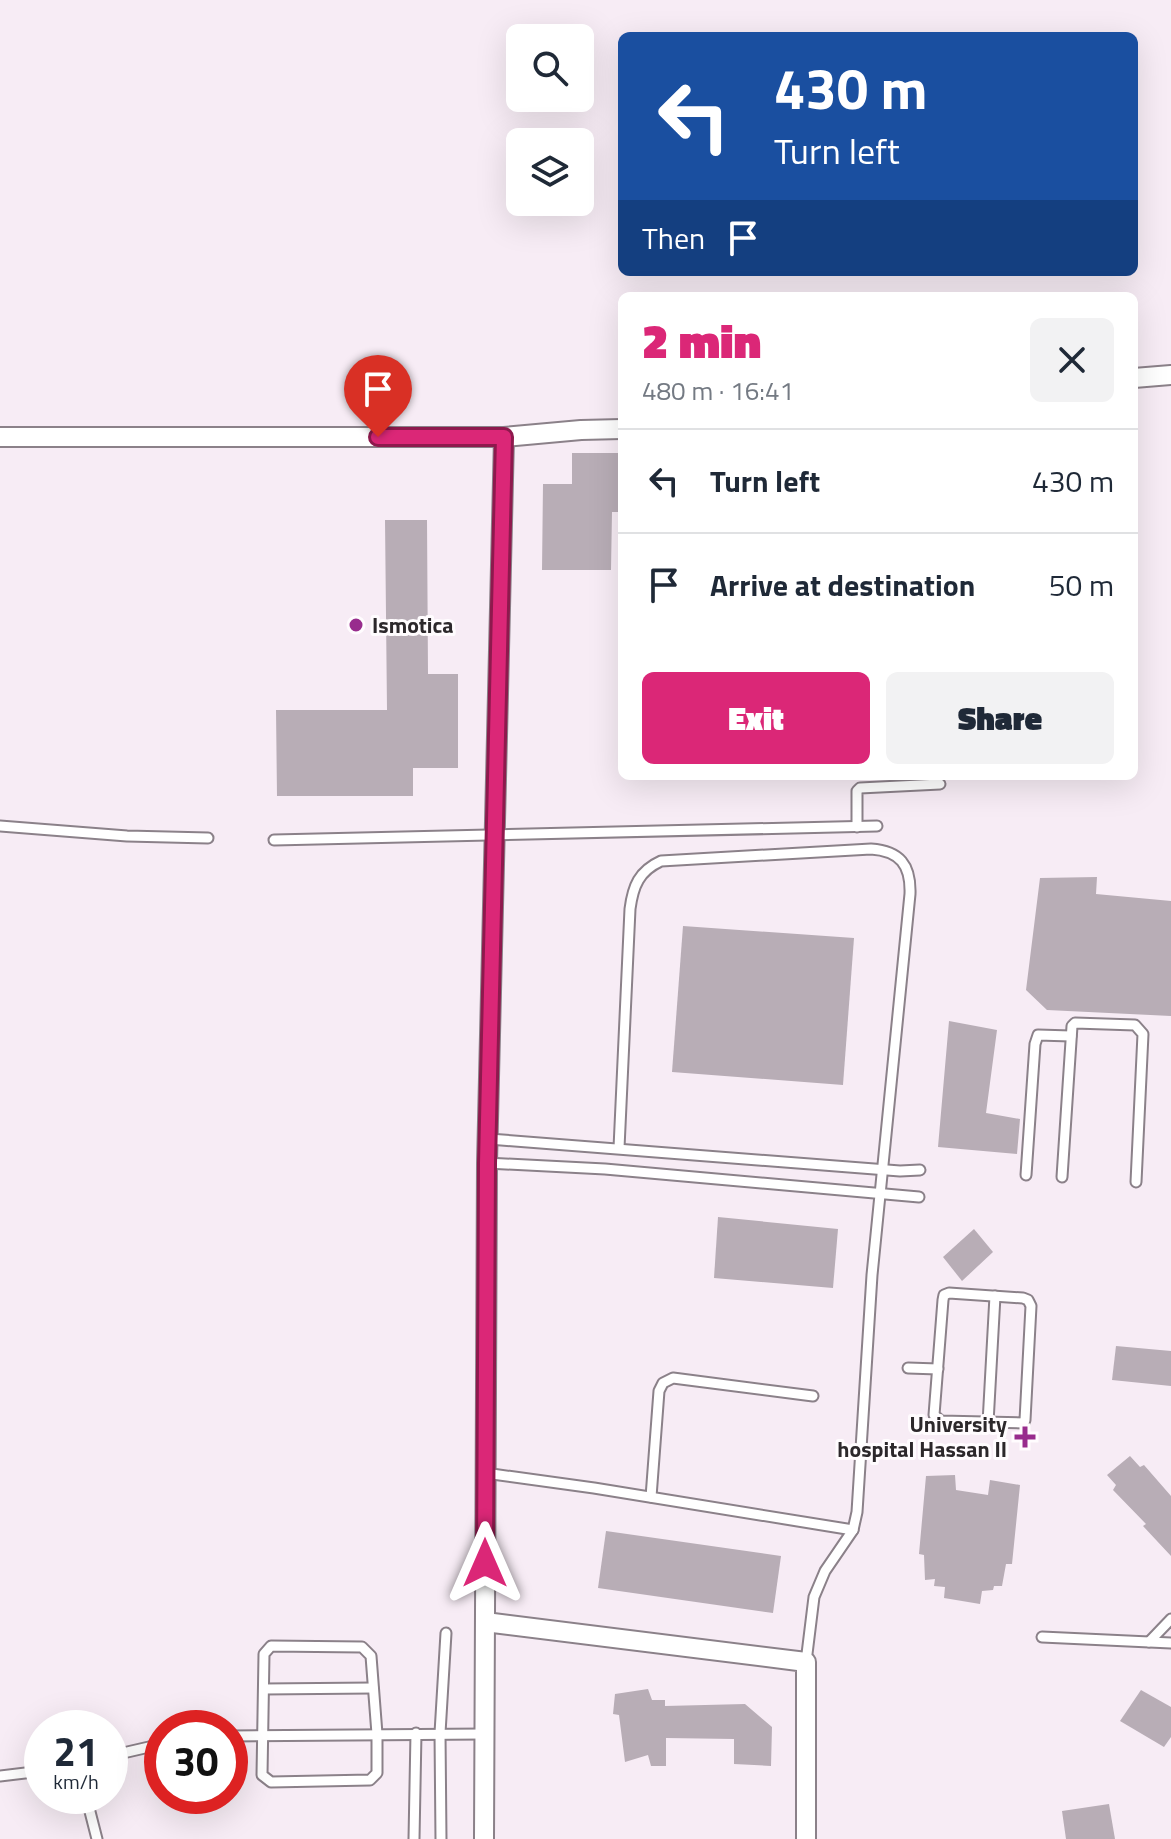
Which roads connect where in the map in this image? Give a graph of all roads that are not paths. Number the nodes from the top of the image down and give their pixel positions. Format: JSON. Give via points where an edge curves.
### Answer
{"nodes":[{"id":1,"x":1171,"y":375,"type":"edge"},
{"id":2,"x":1138,"y":378,"type":"edge"},
{"id":3,"x":618,"y":429,"type":"edge"},
{"id":4,"x":0,"y":437,"type":"edge"},
{"id":5,"x":504,"y":437,"type":"junction"},
{"id":6,"x":940,"y":784,"type":"dead end"},
{"id":7,"x":0,"y":826,"type":"edge"},
{"id":8,"x":877,"y":826,"type":"dead end"},
{"id":9,"x":857,"y":827,"type":"junction"},
{"id":10,"x":495,"y":836,"type":"junction"},
{"id":11,"x":208,"y":838,"type":"dead end"},
{"id":12,"x":274,"y":840,"type":"dead end"},
{"id":13,"x":1071,"y":1036,"type":"junction"},
{"id":14,"x":489,"y":1139,"type":"junction"},
{"id":15,"x":590,"y":1147,"type":"junction"},
{"id":16,"x":619,"y":1148,"type":"junction"},
{"id":17,"x":487,"y":1163,"type":"junction"},
{"id":18,"x":590,"y":1168,"type":"junction"},
{"id":19,"x":883,"y":1169,"type":"junction"},
{"id":20,"x":920,"y":1170,"type":"dead end"},
{"id":21,"x":1026,"y":1175,"type":"dead end"},
{"id":22,"x":1062,"y":1177,"type":"dead end"},
{"id":23,"x":1136,"y":1182,"type":"dead end"},
{"id":24,"x":880,"y":1194,"type":"junction"},
{"id":25,"x":919,"y":1197,"type":"dead end"},
{"id":26,"x":995,"y":1296,"type":"junction"},
{"id":27,"x":908,"y":1368,"type":"dead end"},
{"id":28,"x":938,"y":1369,"type":"junction"},
{"id":29,"x":813,"y":1396,"type":"dead end"},
{"id":30,"x":988,"y":1423,"type":"junction"},
{"id":31,"x":485,"y":1473,"type":"junction"},
{"id":32,"x":651,"y":1497,"type":"junction"},
{"id":33,"x":853,"y":1530,"type":"junction"},
{"id":34,"x":1171,"y":1619,"type":"edge"},
{"id":35,"x":485,"y":1622,"type":"junction"},
{"id":36,"x":446,"y":1633,"type":"dead end"},
{"id":37,"x":1042,"y":1637,"type":"dead end"},
{"id":38,"x":1149,"y":1642,"type":"junction"},
{"id":39,"x":1171,"y":1643,"type":"edge"},
{"id":40,"x":806,"y":1662,"type":"junction"},
{"id":41,"x":373,"y":1688,"type":"junction"},
{"id":42,"x":264,"y":1689,"type":"junction"},
{"id":43,"x":416,"y":1733,"type":"junction"},
{"id":44,"x":440,"y":1733,"type":"junction"},
{"id":45,"x":377,"y":1734,"type":"junction"},
{"id":46,"x":484,"y":1734,"type":"junction"},
{"id":47,"x":248,"y":1735,"type":"edge"},
{"id":48,"x":263,"y":1735,"type":"junction"},
{"id":49,"x":24,"y":1773,"type":"edge"},
{"id":50,"x":0,"y":1776,"type":"edge"},
{"id":51,"x":91,"y":1814,"type":"edge"},
{"id":52,"x":97,"y":1839,"type":"edge"},
{"id":53,"x":414,"y":1839,"type":"edge"},
{"id":54,"x":441,"y":1839,"type":"edge"},
{"id":55,"x":484,"y":1839,"type":"edge"},
{"id":56,"x":806,"y":1839,"type":"edge"}],
"edges":[{"from":1,"to":2,"type":"street"},
{"from":3,"to":5,"type":"street"},
{"from":4,"to":5,"type":"street"},
{"from":5,"to":10,"type":"street"},
{"from":6,"to":9,"type":"lane","via":[[860,788]]},
{"from":7,"to":11,"type":"lane"},
{"from":8,"to":9,"type":"lane"},
{"from":9,"to":10,"type":"lane"},
{"from":10,"to":12,"type":"lane"},
{"from":10,"to":14,"type":"street"},
{"from":13,"to":21,"type":"lane","via":[[1038,1035],[1035,1044]]},
{"from":13,"to":22,"type":"lane"},
{"from":13,"to":23,"type":"lane","via":[[1075,1023],[1135,1025],[1143,1034]]},
{"from":14,"to":15,"type":"lane"},
{"from":14,"to":17,"type":"street"},
{"from":15,"to":16,"type":"lane"},
{"from":15,"to":18,"type":"lane"},
{"from":16,"to":19,"type":"lane"},
{"from":16,"to":19,"type":"lane","via":[[630,909],[640,876],[661,861],[885,850],[899,857],[910,886]]},
{"from":17,"to":18,"type":"lane"},
{"from":17,"to":31,"type":"street"},
{"from":18,"to":24,"type":"lane"},
{"from":19,"to":20,"type":"lane"},
{"from":19,"to":24,"type":"lane"},
{"from":24,"to":25,"type":"lane"},
{"from":24,"to":33,"type":"lane"},
{"from":26,"to":28,"type":"lane","via":[[944,1295]]},
{"from":26,"to":30,"type":"lane"},
{"from":26,"to":30,"type":"lane","via":[[1023,1298],[1031,1306],[1025,1420]]},
{"from":27,"to":28,"type":"lane"},
{"from":28,"to":30,"type":"lane","via":[[937,1419]]},
{"from":29,"to":32,"type":"lane","via":[[673,1378],[663,1383]]},
{"from":31,"to":32,"type":"lane"},
{"from":31,"to":35,"type":"street"},
{"from":32,"to":33,"type":"lane"},
{"from":33,"to":40,"type":"lane","via":[[814,1597]]},
{"from":34,"to":38,"type":"lane"},
{"from":35,"to":40,"type":"street"},
{"from":35,"to":46,"type":"street"},
{"from":36,"to":44,"type":"lane"},
{"from":37,"to":38,"type":"lane"},
{"from":38,"to":39,"type":"lane"},
{"from":40,"to":56,"type":"street"},
{"from":41,"to":42,"type":"lane"},
{"from":41,"to":42,"type":"lane","via":[[371,1656],[362,1647],[271,1646],[264,1654]]},
{"from":41,"to":45,"type":"lane"},
{"from":42,"to":48,"type":"lane"},
{"from":43,"to":44,"type":"lane"},
{"from":43,"to":45,"type":"lane"},
{"from":43,"to":53,"type":"lane"},
{"from":44,"to":46,"type":"lane"},
{"from":44,"to":54,"type":"lane"},
{"from":45,"to":48,"type":"lane"},
{"from":45,"to":48,"type":"lane","via":[[377,1773],[370,1780],[271,1782],[262,1775]]},
{"from":46,"to":55,"type":"street"},
{"from":47,"to":48,"type":"lane"},
{"from":49,"to":50,"type":"lane"},
{"from":51,"to":52,"type":"lane"}]}
